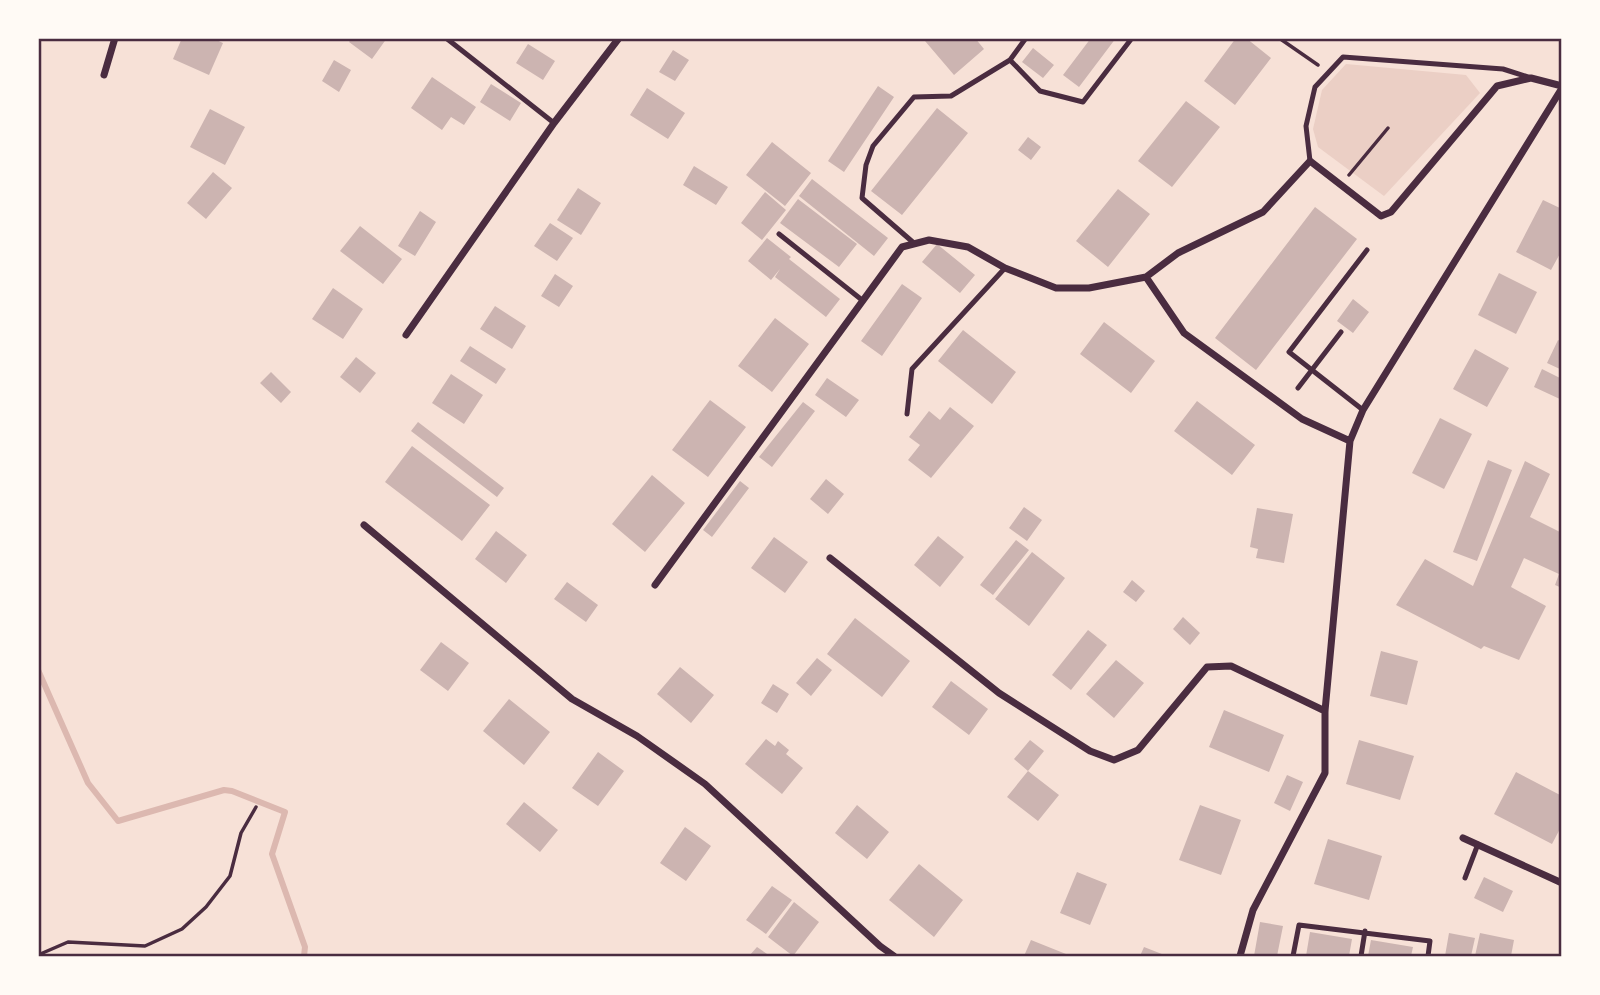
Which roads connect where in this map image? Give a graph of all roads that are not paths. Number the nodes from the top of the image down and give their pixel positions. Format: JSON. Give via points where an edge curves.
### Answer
{"nodes":[{"id":1,"x":115,"y":38,"type":"edge"},
{"id":2,"x":446,"y":38,"type":"edge"},
{"id":3,"x":619,"y":38,"type":"edge"},
{"id":4,"x":1026,"y":38,"type":"edge"},
{"id":5,"x":1132,"y":38,"type":"edge"},
{"id":6,"x":1010,"y":60,"type":"junction"},
{"id":7,"x":104,"y":75,"type":"dead end"},
{"id":8,"x":1531,"y":78,"type":"junction"},
{"id":9,"x":1562,"y":87,"type":"edge"},
{"id":10,"x":554,"y":123,"type":"junction"},
{"id":11,"x":1310,"y":161,"type":"junction"},
{"id":12,"x":779,"y":234,"type":"dead end"},
{"id":13,"x":915,"y":244,"type":"junction"},
{"id":14,"x":1367,"y":250,"type":"dead end"},
{"id":15,"x":1005,"y":268,"type":"junction"},
{"id":16,"x":1146,"y":277,"type":"junction"},
{"id":17,"x":862,"y":300,"type":"junction"},
{"id":18,"x":1341,"y":332,"type":"dead end"},
{"id":19,"x":406,"y":335,"type":"dead end"},
{"id":20,"x":1312,"y":370,"type":"junction"},
{"id":21,"x":1298,"y":388,"type":"dead end"},
{"id":22,"x":1363,"y":410,"type":"junction"},
{"id":23,"x":907,"y":414,"type":"dead end"},
{"id":24,"x":1350,"y":441,"type":"junction"},
{"id":25,"x":364,"y":525,"type":"dead end"},
{"id":26,"x":830,"y":558,"type":"dead end"},
{"id":27,"x":655,"y":585,"type":"dead end"},
{"id":28,"x":1325,"y":711,"type":"junction"},
{"id":29,"x":1463,"y":838,"type":"dead end"},
{"id":30,"x":1478,"y":844,"type":"junction"},
{"id":31,"x":1465,"y":878,"type":"dead end"},
{"id":32,"x":1562,"y":883,"type":"edge"},
{"id":33,"x":1365,"y":932,"type":"junction"},
{"id":34,"x":894,"y":957,"type":"edge"},
{"id":35,"x":1240,"y":957,"type":"edge"},
{"id":36,"x":1293,"y":957,"type":"edge"},
{"id":37,"x":1361,"y":957,"type":"edge"},
{"id":38,"x":1428,"y":957,"type":"edge"}],
"edges":[{"from":1,"to":7,"type":"street"},
{"from":2,"to":10,"type":"lane"},
{"from":3,"to":10,"type":"street"},
{"from":4,"to":6,"type":"lane"},
{"from":5,"to":6,"type":"lane","via":[[1083,102],[1040,91]]},
{"from":6,"to":13,"type":"lane","via":[[951,96],[914,97],[873,146],[862,198]]},
{"from":8,"to":9,"type":"street"},
{"from":8,"to":11,"type":"street","via":[[1497,86],[1391,212],[1381,216]]},
{"from":8,"to":11,"type":"lane","via":[[1503,69],[1343,57],[1315,87],[1306,126]]},
{"from":9,"to":22,"type":"street"},
{"from":10,"to":19,"type":"street"},
{"from":11,"to":16,"type":"street","via":[[1263,212],[1178,253]]},
{"from":12,"to":17,"type":"lane"},
{"from":13,"to":15,"type":"street","via":[[929,240],[968,247]]},
{"from":13,"to":17,"type":"street","via":[[902,247]]},
{"from":14,"to":20,"type":"lane","via":[[1289,352]]},
{"from":15,"to":16,"type":"street","via":[[1056,288],[1089,288]]},
{"from":15,"to":23,"type":"lane","via":[[912,369]]},
{"from":16,"to":24,"type":"street","via":[[1184,333],[1302,419]]},
{"from":17,"to":27,"type":"street"},
{"from":18,"to":20,"type":"lane"},
{"from":20,"to":21,"type":"lane"},
{"from":20,"to":22,"type":"lane"},
{"from":22,"to":24,"type":"street"},
{"from":24,"to":28,"type":"street"},
{"from":25,"to":34,"type":"street","via":[[572,699],[637,736],[705,784]]},
{"from":26,"to":28,"type":"street","via":[[999,693],[1090,751],[1114,760],[1138,750],[1207,667],[1231,666]]},
{"from":28,"to":35,"type":"street","via":[[1325,773],[1253,910]]},
{"from":29,"to":30,"type":"street"},
{"from":30,"to":31,"type":"lane"},
{"from":30,"to":32,"type":"street"},
{"from":33,"to":36,"type":"lane","via":[[1299,925]]},
{"from":33,"to":37,"type":"lane"},
{"from":33,"to":38,"type":"lane","via":[[1430,941]]}]}
